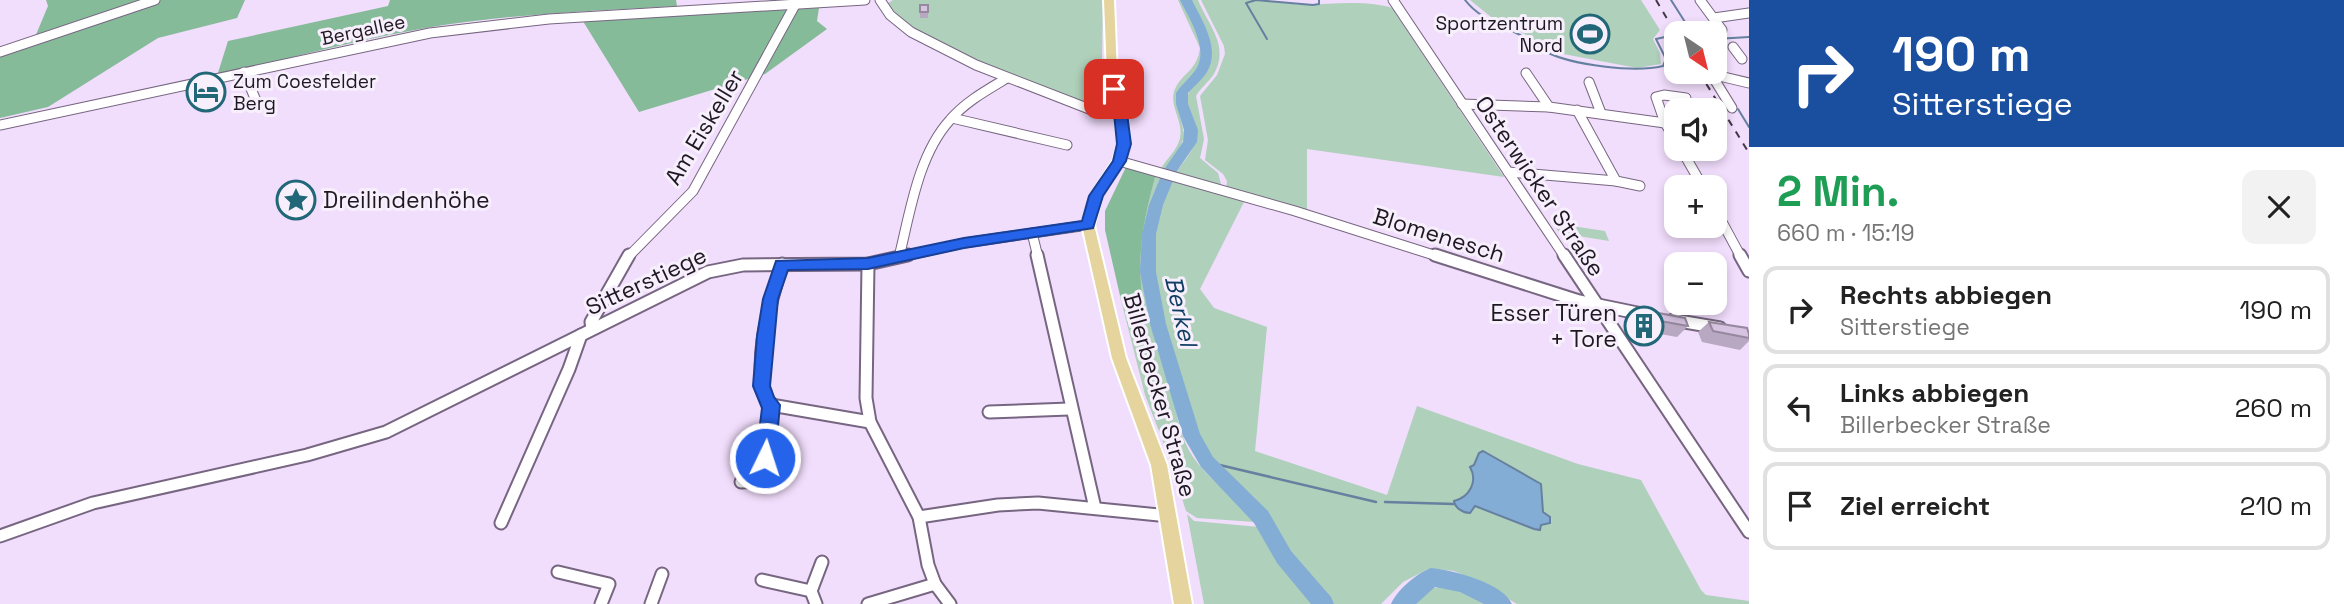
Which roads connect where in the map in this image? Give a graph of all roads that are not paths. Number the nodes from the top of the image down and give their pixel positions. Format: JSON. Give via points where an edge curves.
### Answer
{"nodes":[{"id":1,"x":155,"y":0,"type":"edge"},
{"id":2,"x":681,"y":0,"type":"edge"},
{"id":3,"x":865,"y":0,"type":"edge"},
{"id":4,"x":880,"y":0,"type":"edge"},
{"id":5,"x":1109,"y":0,"type":"edge"},
{"id":6,"x":1394,"y":0,"type":"edge"},
{"id":7,"x":1700,"y":0,"type":"edge"},
{"id":8,"x":795,"y":5,"type":"junction"},
{"id":9,"x":682,"y":10,"type":"junction"},
{"id":10,"x":1749,"y":13,"type":"edge"},
{"id":11,"x":1714,"y":18,"type":"junction"},
{"id":12,"x":1716,"y":21,"type":"edge"},
{"id":13,"x":1733,"y":47,"type":"dead end"},
{"id":14,"x":0,"y":52,"type":"edge"},
{"id":15,"x":1743,"y":57,"type":"edge"},
{"id":16,"x":243,"y":72,"type":"junction"},
{"id":17,"x":1526,"y":73,"type":"dead end"},
{"id":18,"x":1007,"y":78,"type":"junction"},
{"id":19,"x":1589,"y":82,"type":"dead end"},
{"id":20,"x":1749,"y":83,"type":"edge"},
{"id":21,"x":1686,"y":98,"type":"dead end"},
{"id":22,"x":257,"y":103,"type":"dead end"},
{"id":23,"x":1462,"y":104,"type":"junction"},
{"id":24,"x":1549,"y":107,"type":"junction"},
{"id":25,"x":1732,"y":108,"type":"dead end"},
{"id":26,"x":1577,"y":110,"type":"junction"},
{"id":27,"x":1121,"y":113,"type":"junction"},
{"id":28,"x":1601,"y":113,"type":"junction"},
{"id":29,"x":952,"y":117,"type":"junction"},
{"id":30,"x":1664,"y":120,"type":"edge"},
{"id":31,"x":1664,"y":123,"type":"edge"},
{"id":32,"x":0,"y":125,"type":"edge"},
{"id":33,"x":1067,"y":145,"type":"dead end"},
{"id":34,"x":1119,"y":161,"type":"junction"},
{"id":35,"x":1508,"y":172,"type":"junction"},
{"id":36,"x":1616,"y":181,"type":"junction"},
{"id":37,"x":1640,"y":186,"type":"dead end"},
{"id":38,"x":1088,"y":225,"type":"junction"},
{"id":39,"x":1727,"y":231,"type":"edge"},
{"id":40,"x":1032,"y":233,"type":"junction"},
{"id":41,"x":899,"y":257,"type":"junction"},
{"id":42,"x":782,"y":264,"type":"junction"},
{"id":43,"x":868,"y":264,"type":"junction"},
{"id":44,"x":1749,"y":271,"type":"edge"},
{"id":45,"x":1597,"y":306,"type":"junction"},
{"id":46,"x":1736,"y":331,"type":"edge"},
{"id":47,"x":586,"y":332,"type":"junction"},
{"id":48,"x":771,"y":405,"type":"junction"},
{"id":49,"x":1069,"y":409,"type":"junction"},
{"id":50,"x":989,"y":412,"type":"dead end"},
{"id":51,"x":870,"y":422,"type":"junction"},
{"id":52,"x":764,"y":481,"type":"junction"},
{"id":53,"x":780,"y":481,"type":"dead end"},
{"id":54,"x":741,"y":482,"type":"dead end"},
{"id":55,"x":1095,"y":508,"type":"junction"},
{"id":56,"x":1169,"y":516,"type":"junction"},
{"id":57,"x":919,"y":517,"type":"junction"},
{"id":58,"x":501,"y":523,"type":"dead end"},
{"id":59,"x":1749,"y":532,"type":"edge"},
{"id":60,"x":0,"y":536,"type":"edge"},
{"id":61,"x":822,"y":562,"type":"dead end"},
{"id":62,"x":558,"y":572,"type":"dead end"},
{"id":63,"x":662,"y":574,"type":"dead end"},
{"id":64,"x":762,"y":580,"type":"dead end"},
{"id":65,"x":935,"y":584,"type":"junction"},
{"id":66,"x":814,"y":597,"type":"edge"},
{"id":67,"x":601,"y":604,"type":"edge"},
{"id":68,"x":650,"y":604,"type":"edge"},
{"id":69,"x":868,"y":604,"type":"edge"},
{"id":70,"x":950,"y":604,"type":"edge"},
{"id":71,"x":1183,"y":604,"type":"edge"}],
"edges":[{"from":1,"to":14,"type":"street"},
{"from":2,"to":9,"type":"street"},
{"from":3,"to":8,"type":"street","name":"Bergallee"},
{"from":4,"to":18,"type":"street","via":[[887,16],[901,26]]},
{"from":5,"to":27,"type":"main road","name":"Billerbecker Straße","via":[[1111,74]]},
{"from":6,"to":23,"type":"street","name":"Osterwicker Straße"},
{"from":7,"to":11,"type":"street"},
{"from":8,"to":9,"type":"street","name":"Bergallee"},
{"from":8,"to":47,"type":"street","name":"Am Eiskeller","via":[[709,166],[680,206],[632,250]]},
{"from":9,"to":16,"type":"street","name":"Bergallee","via":[[430,33]]},
{"from":10,"to":11,"type":"street"},
{"from":11,"to":12,"type":"street"},
{"from":13,"to":15,"type":"street"},
{"from":16,"to":22,"type":"street"},
{"from":16,"to":32,"type":"street","name":"Bergallee"},
{"from":17,"to":24,"type":"street"},
{"from":18,"to":27,"type":"street","via":[[1097,112]]},
{"from":18,"to":29,"type":"street"},
{"from":19,"to":28,"type":"street"},
{"from":20,"to":25,"type":"street","via":[[1711,74]]},
{"from":21,"to":30,"type":"street","via":[[1657,97]]},
{"from":23,"to":24,"type":"street"},
{"from":23,"to":35,"type":"street","name":"Osterwicker Straße"},
{"from":24,"to":26,"type":"street"},
{"from":26,"to":28,"type":"street"},
{"from":26,"to":36,"type":"street"},
{"from":27,"to":34,"type":"main road","name":"Billerbecker Straße","via":[[1124,144]]},
{"from":28,"to":31,"type":"street"},
{"from":29,"to":33,"type":"street"},
{"from":29,"to":41,"type":"street","via":[[937,139]]},
{"from":34,"to":38,"type":"main road","name":"Billerbecker Straße","via":[[1098,191]]},
{"from":34,"to":45,"type":"street","name":"Blomenesch"},
{"from":35,"to":36,"type":"street"},
{"from":35,"to":45,"type":"street","name":"Osterwicker Straße"},
{"from":36,"to":37,"type":"street"},
{"from":38,"to":40,"type":"street","name":"Sitterstiege"},
{"from":38,"to":56,"type":"main road","name":"Billerbecker Straße","via":[[1119,358],[1159,465]]},
{"from":39,"to":44,"type":"street"},
{"from":40,"to":41,"type":"street","name":"Sitterstiege"},
{"from":40,"to":49,"type":"street"},
{"from":41,"to":43,"type":"street","name":"Sitterstiege"},
{"from":42,"to":43,"type":"street","name":"Sitterstiege"},
{"from":42,"to":47,"type":"street","name":"Sitterstiege","via":[[708,272]]},
{"from":42,"to":48,"type":"street","via":[[771,299],[761,386]]},
{"from":43,"to":51,"type":"street","via":[[866,398]]},
{"from":45,"to":46,"type":"street","name":"Blomenesch"},
{"from":45,"to":59,"type":"street","name":"Osterwicker Straße"},
{"from":47,"to":58,"type":"street","name":"Am Eiskeller"},
{"from":47,"to":60,"type":"street","name":"Sitterstiege","via":[[363,440],[93,503]]},
{"from":48,"to":51,"type":"street"},
{"from":48,"to":52,"type":"street"},
{"from":49,"to":50,"type":"street"},
{"from":49,"to":55,"type":"street"},
{"from":51,"to":57,"type":"street"},
{"from":52,"to":53,"type":"street"},
{"from":52,"to":54,"type":"street"},
{"from":55,"to":56,"type":"street"},
{"from":55,"to":57,"type":"street","via":[[998,505]]},
{"from":56,"to":71,"type":"main road","name":"Billerbecker Straße"},
{"from":57,"to":65,"type":"street"},
{"from":61,"to":66,"type":"street"},
{"from":62,"to":67,"type":"street","via":[[609,584]]},
{"from":63,"to":68,"type":"street"},
{"from":64,"to":66,"type":"street","via":[[803,587]]},
{"from":65,"to":69,"type":"street"},
{"from":65,"to":70,"type":"street"}]}
